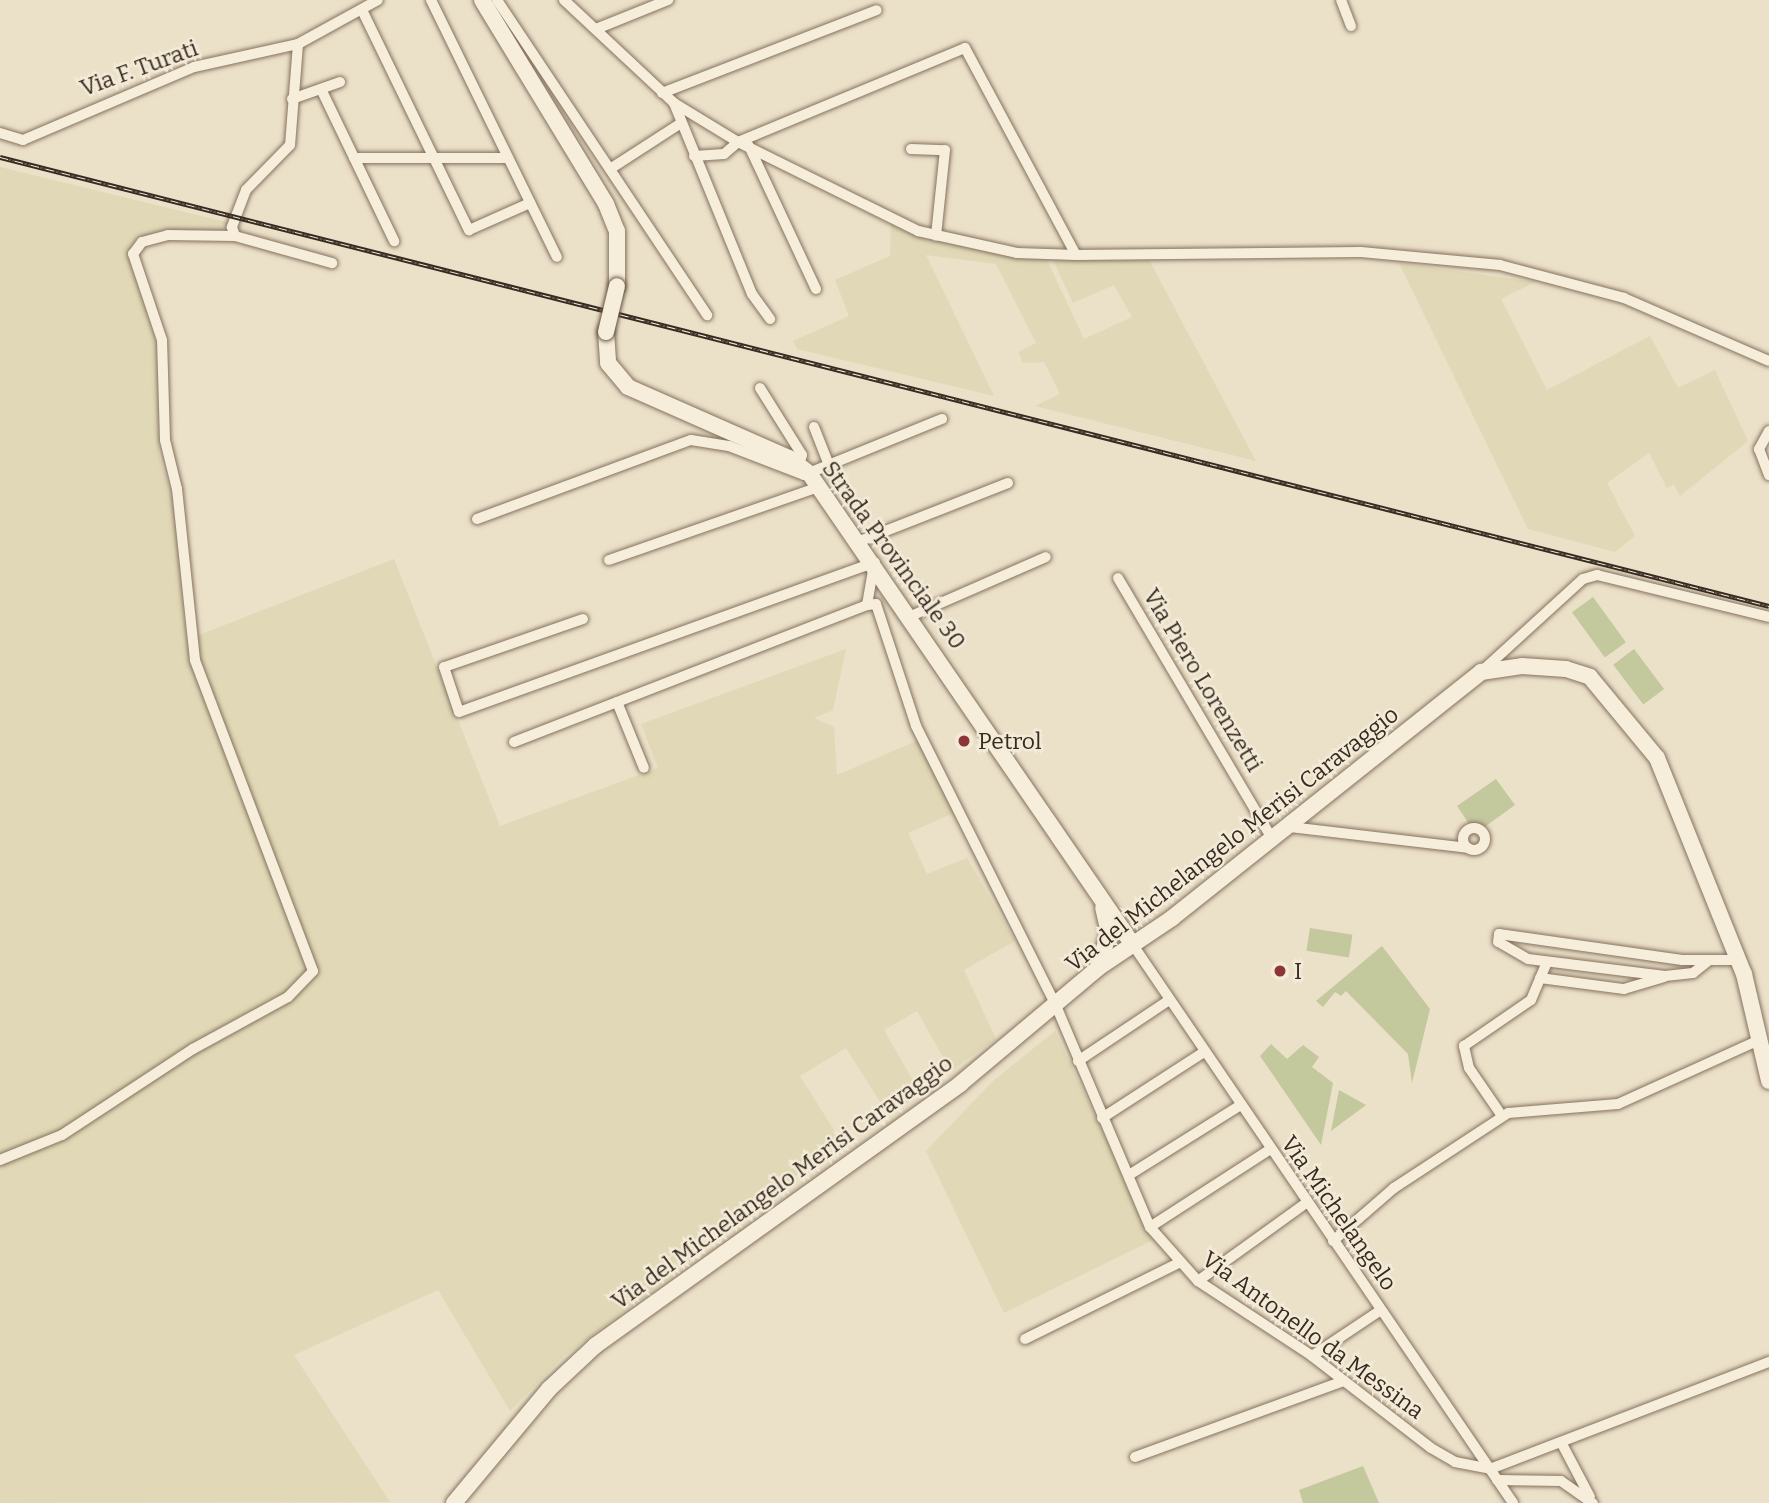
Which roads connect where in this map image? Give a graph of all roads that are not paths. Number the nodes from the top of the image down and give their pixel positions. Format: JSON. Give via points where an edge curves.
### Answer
{"nodes":[{"id":1,"x":378,"y":0,"type":"edge"},
{"id":2,"x":431,"y":0,"type":"edge"},
{"id":3,"x":482,"y":0,"type":"edge"},
{"id":4,"x":497,"y":0,"type":"edge"},
{"id":5,"x":564,"y":0,"type":"edge"},
{"id":6,"x":668,"y":0,"type":"edge"},
{"id":7,"x":1341,"y":0,"type":"edge"},
{"id":8,"x":362,"y":10,"type":"junction"},
{"id":9,"x":877,"y":10,"type":"dead end"},
{"id":10,"x":1351,"y":26,"type":"dead end"},
{"id":11,"x":596,"y":29,"type":"junction"},
{"id":12,"x":298,"y":44,"type":"junction"},
{"id":13,"x":340,"y":82,"type":"dead end"},
{"id":14,"x":321,"y":89,"type":"junction"},
{"id":15,"x":662,"y":93,"type":"junction"},
{"id":16,"x":292,"y":99,"type":"junction"},
{"id":17,"x":674,"y":103,"type":"junction"},
{"id":18,"x":681,"y":123,"type":"junction"},
{"id":19,"x":0,"y":133,"type":"edge"},
{"id":20,"x":743,"y":144,"type":"junction"},
{"id":21,"x":911,"y":149,"type":"dead end"},
{"id":22,"x":694,"y":156,"type":"junction"},
{"id":23,"x":354,"y":158,"type":"junction"},
{"id":24,"x":434,"y":158,"type":"junction"},
{"id":25,"x":508,"y":158,"type":"junction"},
{"id":26,"x":610,"y":169,"type":"junction"},
{"id":27,"x":530,"y":203,"type":"junction"},
{"id":28,"x":235,"y":236,"type":"junction"},
{"id":29,"x":936,"y":236,"type":"junction"},
{"id":30,"x":394,"y":241,"type":"dead end"},
{"id":31,"x":1076,"y":255,"type":"junction"},
{"id":32,"x":557,"y":257,"type":"dead end"},
{"id":33,"x":332,"y":263,"type":"dead end"},
{"id":34,"x":816,"y":289,"type":"dead end"},
{"id":35,"x":707,"y":315,"type":"dead end"},
{"id":36,"x":770,"y":319,"type":"dead end"},
{"id":37,"x":1769,"y":361,"type":"edge"},
{"id":38,"x":760,"y":388,"type":"dead end"},
{"id":39,"x":942,"y":419,"type":"dead end"},
{"id":40,"x":814,"y":427,"type":"dead end"},
{"id":41,"x":1769,"y":431,"type":"edge"},
{"id":42,"x":829,"y":465,"type":"junction"},
{"id":43,"x":804,"y":469,"type":"junction"},
{"id":44,"x":1769,"y":475,"type":"edge"},
{"id":45,"x":1008,"y":483,"type":"dead end"},
{"id":46,"x":820,"y":487,"type":"junction"},
{"id":47,"x":477,"y":519,"type":"dead end"},
{"id":48,"x":860,"y":541,"type":"junction"},
{"id":49,"x":1046,"y":557,"type":"dead end"},
{"id":50,"x":610,"y":560,"type":"dead end"},
{"id":51,"x":875,"y":562,"type":"junction"},
{"id":52,"x":1118,"y":578,"type":"dead end"},
{"id":53,"x":867,"y":605,"type":"junction"},
{"id":54,"x":911,"y":615,"type":"junction"},
{"id":55,"x":1769,"y":617,"type":"edge"},
{"id":56,"x":583,"y":620,"type":"dead end"},
{"id":57,"x":1481,"y":672,"type":"junction"},
{"id":58,"x":617,"y":702,"type":"junction"},
{"id":59,"x":514,"y":742,"type":"dead end"},
{"id":60,"x":644,"y":768,"type":"dead end"},
{"id":61,"x":1290,"y":827,"type":"junction"},
{"id":62,"x":1273,"y":840,"type":"junction"},
{"id":63,"x":1468,"y":848,"type":"dead end"},
{"id":64,"x":1101,"y":899,"type":"junction"},
{"id":65,"x":1133,"y":945,"type":"junction"},
{"id":66,"x":1738,"y":960,"type":"junction"},
{"id":67,"x":1708,"y":961,"type":"junction"},
{"id":68,"x":1547,"y":962,"type":"junction"},
{"id":69,"x":1098,"y":968,"type":"junction"},
{"id":70,"x":1665,"y":976,"type":"junction"},
{"id":71,"x":1540,"y":978,"type":"junction"},
{"id":72,"x":1170,"y":1000,"type":"junction"},
{"id":73,"x":1057,"y":1008,"type":"junction"},
{"id":74,"x":1759,"y":1040,"type":"junction"},
{"id":75,"x":1204,"y":1052,"type":"junction"},
{"id":76,"x":1077,"y":1061,"type":"junction"},
{"id":77,"x":1769,"y":1081,"type":"edge"},
{"id":78,"x":1240,"y":1106,"type":"junction"},
{"id":79,"x":1502,"y":1116,"type":"junction"},
{"id":80,"x":1102,"y":1118,"type":"junction"},
{"id":81,"x":1269,"y":1150,"type":"junction"},
{"id":82,"x":0,"y":1160,"type":"edge"},
{"id":83,"x":1129,"y":1175,"type":"junction"},
{"id":84,"x":1306,"y":1203,"type":"junction"},
{"id":85,"x":1150,"y":1227,"type":"junction"},
{"id":86,"x":1333,"y":1241,"type":"junction"},
{"id":87,"x":1179,"y":1263,"type":"junction"},
{"id":88,"x":1198,"y":1281,"type":"junction"},
{"id":89,"x":1381,"y":1310,"type":"junction"},
{"id":90,"x":1025,"y":1339,"type":"dead end"},
{"id":91,"x":1312,"y":1356,"type":"junction"},
{"id":92,"x":1769,"y":1362,"type":"edge"},
{"id":93,"x":1344,"y":1381,"type":"junction"},
{"id":94,"x":1560,"y":1442,"type":"junction"},
{"id":95,"x":1135,"y":1457,"type":"dead end"},
{"id":96,"x":1489,"y":1469,"type":"junction"},
{"id":97,"x":1497,"y":1480,"type":"junction"},
{"id":98,"x":1592,"y":1501,"type":"edge"},
{"id":99,"x":454,"y":1503,"type":"edge"},
{"id":100,"x":1513,"y":1503,"type":"edge"}],
"edges":[{"from":1,"to":8,"type":"street","name":"Via F. Turati"},
{"from":2,"to":25,"type":"street"},
{"from":3,"to":43,"type":"street","name":"Strada Provinciale 30","bridge":true,"via":[[606,204],[617,231],[617,286],[606,332],[608,363],[628,387]]},
{"from":4,"to":26,"type":"street"},
{"from":5,"to":11,"type":"street"},
{"from":6,"to":11,"type":"street"},
{"from":7,"to":10,"type":"street"},
{"from":8,"to":12,"type":"street","name":"Via F. Turati"},
{"from":8,"to":24,"type":"street"},
{"from":9,"to":15,"type":"street"},
{"from":11,"to":15,"type":"street"},
{"from":12,"to":16,"type":"street"},
{"from":12,"to":19,"type":"street","name":"Via F. Turati","via":[[194,67],[23,140]]},
{"from":13,"to":14,"type":"street"},
{"from":14,"to":16,"type":"street"},
{"from":14,"to":23,"type":"street"},
{"from":15,"to":17,"type":"street"},
{"from":16,"to":28,"type":"street","via":[[290,145],[246,190],[232,227]]},
{"from":17,"to":18,"type":"street"},
{"from":17,"to":20,"type":"street"},
{"from":18,"to":22,"type":"street"},
{"from":18,"to":26,"type":"street","via":[[646,150]]},
{"from":20,"to":22,"type":"street","via":[[724,154]]},
{"from":20,"to":29,"type":"street"},
{"from":20,"to":31,"type":"street","via":[[965,48]]},
{"from":20,"to":34,"type":"street"},
{"from":21,"to":29,"type":"street","via":[[945,150]]},
{"from":22,"to":36,"type":"street","via":[[752,294]]},
{"from":23,"to":24,"type":"street"},
{"from":23,"to":30,"type":"street"},
{"from":24,"to":25,"type":"street"},
{"from":24,"to":27,"type":"street","via":[[469,230]]},
{"from":25,"to":27,"type":"street"},
{"from":26,"to":35,"type":"street"},
{"from":27,"to":32,"type":"street"},
{"from":28,"to":33,"type":"street"},
{"from":28,"to":82,"type":"street","via":[[168,235],[142,242],[133,254],[162,340],[165,440],[177,489],[195,660],[313,971],[288,997],[193,1049],[62,1135]]},
{"from":29,"to":31,"type":"street","via":[[1017,253]]},
{"from":31,"to":37,"type":"street","via":[[1360,252],[1500,265],[1623,298]]},
{"from":38,"to":43,"type":"street","via":[[803,455]]},
{"from":39,"to":42,"type":"street"},
{"from":40,"to":42,"type":"street"},
{"from":41,"to":44,"type":"street","via":[[1759,449]]},
{"from":42,"to":43,"type":"street"},
{"from":43,"to":46,"type":"street","name":"Strada Provinciale 30"},
{"from":43,"to":47,"type":"street","via":[[791,474],[745,452],[691,440]]},
{"from":45,"to":48,"type":"street"},
{"from":46,"to":48,"type":"street","name":"Strada Provinciale 30"},
{"from":46,"to":50,"type":"street"},
{"from":48,"to":51,"type":"street","name":"Strada Provinciale 30"},
{"from":49,"to":54,"type":"street"},
{"from":51,"to":53,"type":"street"},
{"from":51,"to":54,"type":"street","name":"Strada Provinciale 30"},
{"from":51,"to":56,"type":"street","via":[[459,712],[444,667]]},
{"from":52,"to":62,"type":"street","name":"Via Piero Lorenzetti"},
{"from":53,"to":58,"type":"street"},
{"from":53,"to":73,"type":"street","name":"Via Antonello da Messina","via":[[876,604],[916,726]]},
{"from":54,"to":64,"type":"street","name":"Strada Provinciale 30"},
{"from":55,"to":57,"type":"street","via":[[1597,575],[1583,579]]},
{"from":57,"to":61,"type":"street","name":"Via del Michelangelo Merisi Caravaggio"},
{"from":57,"to":66,"type":"street","via":[[1522,666],[1566,668],[1590,677],[1657,758]]},
{"from":58,"to":59,"type":"street"},
{"from":58,"to":60,"type":"street"},
{"from":61,"to":62,"type":"street","name":"Via del Michelangelo Merisi Caravaggio"},
{"from":61,"to":63,"type":"street"},
{"from":62,"to":65,"type":"street","name":"Via del Michelangelo Merisi Caravaggio"},
{"from":64,"to":65,"type":"street","name":"Strada Provinciale 30"},
{"from":64,"to":69,"type":"street","via":[[1108,933]]},
{"from":65,"to":69,"type":"street","name":"Via del Michelangelo Merisi Caravaggio"},
{"from":65,"to":72,"type":"street","name":"Via Michelangelo"},
{"from":66,"to":67,"type":"street"},
{"from":66,"to":74,"type":"street"},
{"from":67,"to":68,"type":"street","via":[[1499,934],[1498,942],[1513,956]]},
{"from":67,"to":70,"type":"street","via":[[1693,973]]},
{"from":68,"to":70,"type":"street"},
{"from":68,"to":71,"type":"street"},
{"from":69,"to":73,"type":"street","name":"Via del Michelangelo Merisi Caravaggio"},
{"from":70,"to":71,"type":"street","via":[[1624,989]]},
{"from":71,"to":79,"type":"street","via":[[1531,1000],[1464,1046],[1469,1068]]},
{"from":72,"to":75,"type":"street","name":"Via Michelangelo"},
{"from":72,"to":76,"type":"street"},
{"from":73,"to":76,"type":"street","name":"Via Antonello da Messina"},
{"from":73,"to":99,"type":"street","name":"Via del Michelangelo Merisi Caravaggio","via":[[596,1345],[550,1389]]},
{"from":74,"to":77,"type":"street"},
{"from":74,"to":79,"type":"street","via":[[1618,1104]]},
{"from":75,"to":78,"type":"street","name":"Via Michelangelo"},
{"from":75,"to":80,"type":"street"},
{"from":76,"to":80,"type":"street","name":"Via Antonello da Messina"},
{"from":78,"to":81,"type":"street","name":"Via Michelangelo"},
{"from":78,"to":83,"type":"street"},
{"from":79,"to":86,"type":"street","via":[[1394,1188]]},
{"from":80,"to":83,"type":"street","name":"Via Antonello da Messina"},
{"from":81,"to":84,"type":"street","name":"Via Michelangelo"},
{"from":81,"to":85,"type":"street"},
{"from":83,"to":85,"type":"street","name":"Via Antonello da Messina"},
{"from":84,"to":86,"type":"street","name":"Via Michelangelo"},
{"from":84,"to":88,"type":"street"},
{"from":85,"to":87,"type":"street","name":"Via Antonello da Messina"},
{"from":86,"to":89,"type":"street","name":"Via Michelangelo"},
{"from":87,"to":88,"type":"street","name":"Via Antonello da Messina"},
{"from":87,"to":90,"type":"street"},
{"from":88,"to":91,"type":"street","name":"Via Antonello da Messina"},
{"from":89,"to":91,"type":"street"},
{"from":89,"to":96,"type":"street","name":"Via Michelangelo"},
{"from":91,"to":93,"type":"street","name":"Via Antonello da Messina"},
{"from":92,"to":94,"type":"street"},
{"from":93,"to":95,"type":"street"},
{"from":93,"to":96,"type":"street","name":"Via Antonello da Messina","via":[[1443,1455]]},
{"from":94,"to":96,"type":"street"},
{"from":94,"to":98,"type":"street"},
{"from":96,"to":97,"type":"street","name":"Via Michelangelo"},
{"from":97,"to":98,"type":"street","via":[[1561,1480]]},
{"from":97,"to":100,"type":"street","name":"Via Michelangelo"}]}
